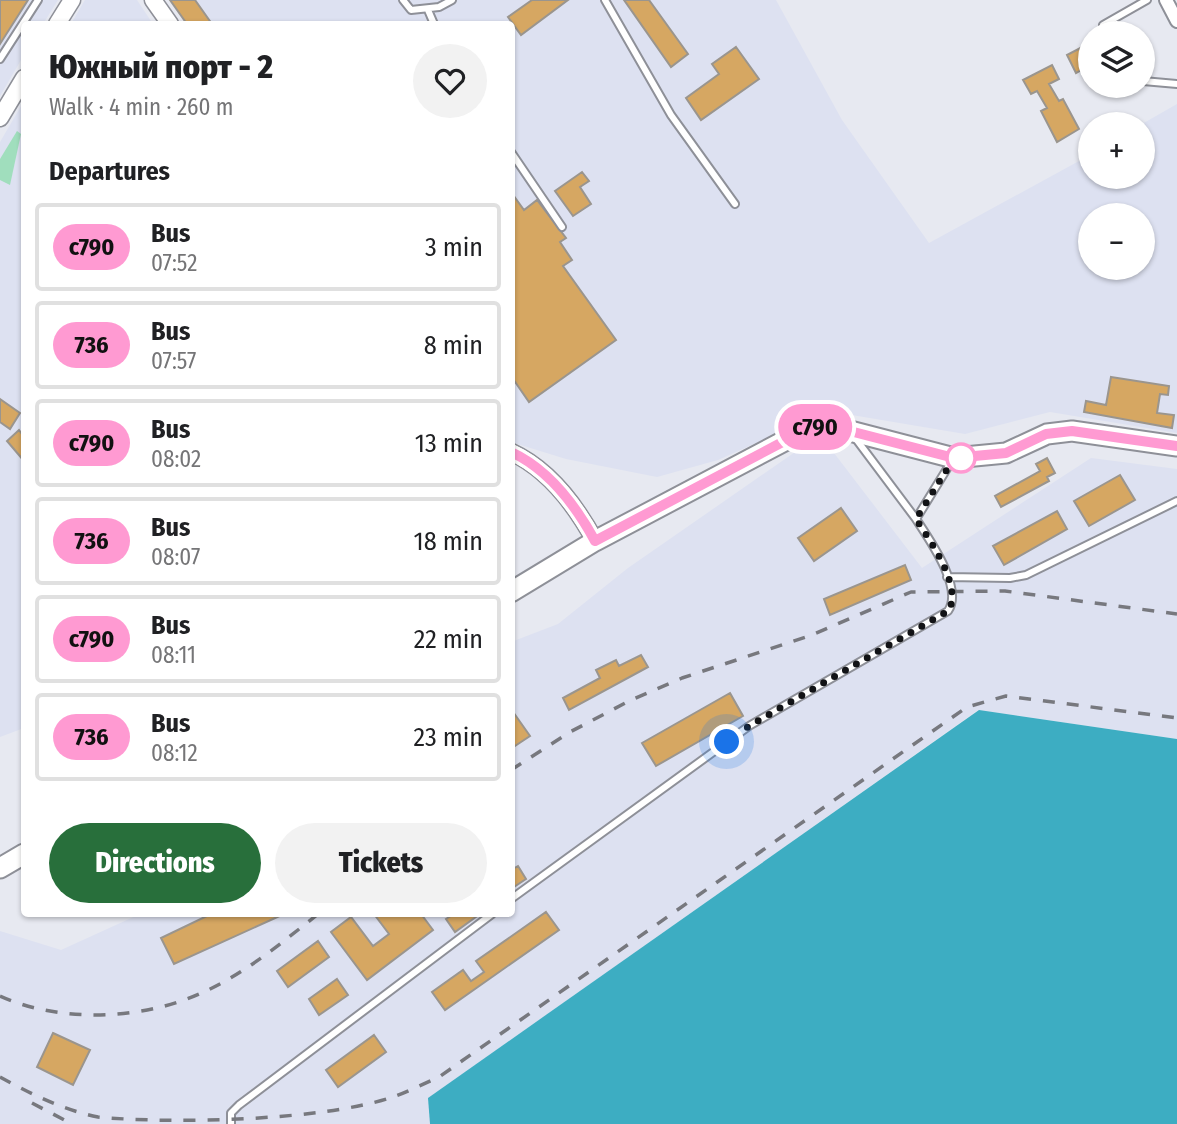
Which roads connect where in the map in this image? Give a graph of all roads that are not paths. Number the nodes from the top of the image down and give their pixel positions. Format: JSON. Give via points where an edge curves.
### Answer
{"nodes":[{"id":1,"x":38,"y":0,"type":"edge"},
{"id":2,"x":72,"y":0,"type":"edge"},
{"id":3,"x":153,"y":0,"type":"edge"},
{"id":4,"x":402,"y":0,"type":"edge"},
{"id":5,"x":452,"y":0,"type":"edge"},
{"id":6,"x":605,"y":0,"type":"edge"},
{"id":7,"x":1147,"y":0,"type":"edge"},
{"id":8,"x":1166,"y":0,"type":"edge"},
{"id":9,"x":428,"y":10,"type":"junction"},
{"id":10,"x":24,"y":21,"type":"edge"},
{"id":11,"x":59,"y":21,"type":"edge"},
{"id":12,"x":168,"y":21,"type":"edge"},
{"id":13,"x":433,"y":21,"type":"edge"},
{"id":14,"x":1110,"y":21,"type":"edge"},
{"id":15,"x":1177,"y":21,"type":"edge"},
{"id":16,"x":21,"y":26,"type":"edge"},
{"id":17,"x":0,"y":59,"type":"edge"},
{"id":18,"x":1155,"y":82,"type":"edge"},
{"id":19,"x":21,"y":83,"type":"edge"},
{"id":20,"x":1177,"y":84,"type":"edge"},
{"id":21,"x":0,"y":118,"type":"edge"},
{"id":22,"x":515,"y":158,"type":"edge"},
{"id":23,"x":735,"y":204,"type":"dead end"},
{"id":24,"x":562,"y":227,"type":"dead end"},
{"id":25,"x":851,"y":432,"type":"junction"},
{"id":26,"x":1177,"y":446,"type":"edge"},
{"id":27,"x":515,"y":455,"type":"edge"},
{"id":28,"x":954,"y":458,"type":"junction"},
{"id":29,"x":1177,"y":501,"type":"edge"},
{"id":30,"x":916,"y":519,"type":"junction"},
{"id":31,"x":595,"y":541,"type":"junction"},
{"id":32,"x":947,"y":577,"type":"junction"},
{"id":33,"x":515,"y":590,"type":"edge"},
{"id":34,"x":21,"y":856,"type":"edge"},
{"id":35,"x":0,"y":868,"type":"edge"},
{"id":36,"x":515,"y":896,"type":"edge"},
{"id":37,"x":488,"y":917,"type":"edge"},
{"id":38,"x":231,"y":1124,"type":"edge"}],
"edges":[{"from":1,"to":10,"type":"lane"},
{"from":2,"to":11,"type":"street"},
{"from":3,"to":12,"type":"street"},
{"from":4,"to":9,"type":"lane","via":[[411,10]]},
{"from":5,"to":9,"type":"lane"},
{"from":6,"to":23,"type":"lane","via":[[671,115]]},
{"from":7,"to":14,"type":"lane"},
{"from":8,"to":15,"type":"street"},
{"from":9,"to":13,"type":"lane"},
{"from":16,"to":17,"type":"lane"},
{"from":18,"to":20,"type":"lane"},
{"from":19,"to":21,"type":"street"},
{"from":22,"to":24,"type":"lane"},
{"from":25,"to":28,"type":"main road"},
{"from":25,"to":30,"type":"lane"},
{"from":25,"to":31,"type":"main road","via":[[811,427]]},
{"from":26,"to":28,"type":"main road","via":[[1072,431],[1046,434],[1006,453]]},
{"from":27,"to":31,"type":"street","via":[[546,476],[579,513]]},
{"from":28,"to":30,"type":"lane"},
{"from":29,"to":32,"type":"lane","via":[[1026,575]]},
{"from":30,"to":32,"type":"lane"},
{"from":31,"to":33,"type":"main road"},
{"from":32,"to":36,"type":"lane","via":[[952,604],[938,618],[749,726]]},
{"from":34,"to":35,"type":"main road"},
{"from":37,"to":38,"type":"lane","via":[[239,1105]]}]}
